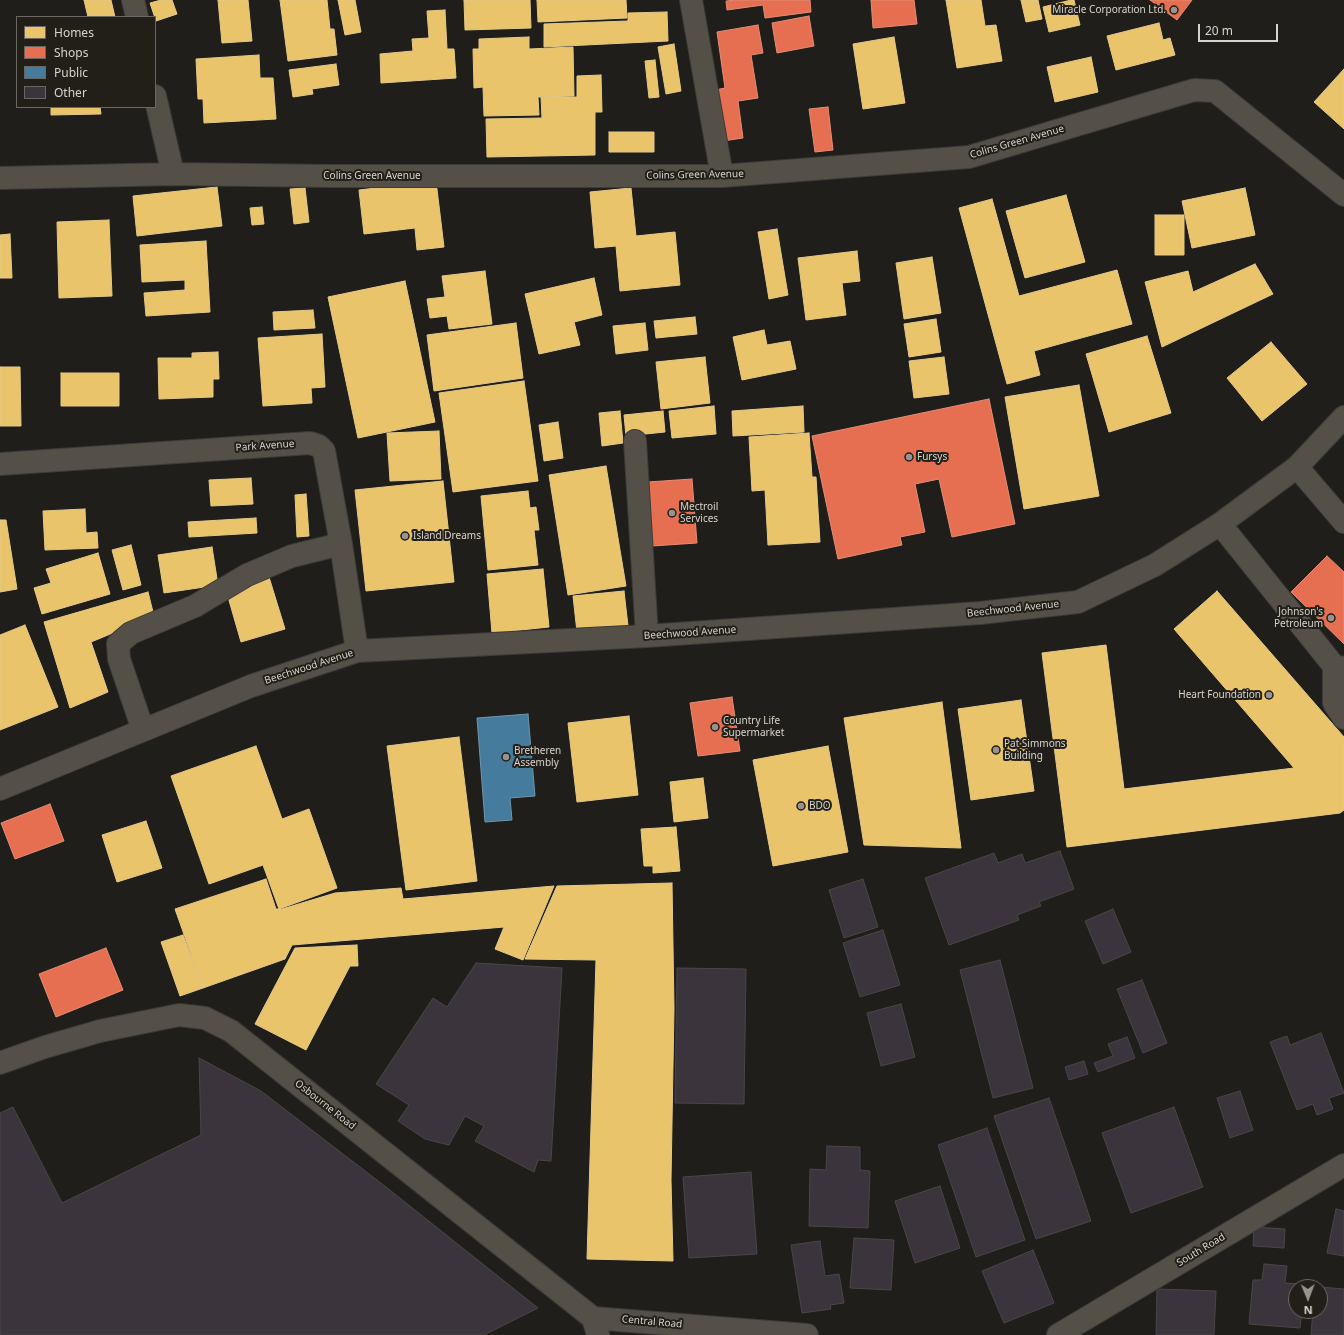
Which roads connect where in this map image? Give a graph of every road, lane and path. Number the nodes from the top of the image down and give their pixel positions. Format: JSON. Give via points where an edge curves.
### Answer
{"nodes":[{"id":1,"x":133,"y":0,"type":"edge"},
{"id":2,"x":691,"y":0,"type":"edge"},
{"id":3,"x":136,"y":16,"type":"edge"},
{"id":4,"x":156,"y":100,"type":"edge"},
{"id":5,"x":173,"y":174,"type":"junction"},
{"id":6,"x":722,"y":176,"type":"junction"},
{"id":7,"x":0,"y":178,"type":"edge"},
{"id":8,"x":1344,"y":195,"type":"edge"},
{"id":9,"x":1344,"y":417,"type":"edge"},
{"id":10,"x":634,"y":441,"type":"dead end"},
{"id":11,"x":0,"y":464,"type":"edge"},
{"id":12,"x":1297,"y":467,"type":"junction"},
{"id":13,"x":1344,"y":522,"type":"edge"},
{"id":14,"x":1220,"y":524,"type":"junction"},
{"id":15,"x":341,"y":544,"type":"junction"},
{"id":16,"x":647,"y":636,"type":"junction"},
{"id":17,"x":356,"y":651,"type":"junction"},
{"id":18,"x":1339,"y":667,"type":"edge"},
{"id":19,"x":1344,"y":718,"type":"edge"},
{"id":20,"x":143,"y":730,"type":"junction"},
{"id":21,"x":0,"y":789,"type":"edge"},
{"id":22,"x":0,"y":1063,"type":"edge"},
{"id":23,"x":1344,"y":1165,"type":"edge"},
{"id":24,"x":595,"y":1326,"type":"edge"},
{"id":25,"x":807,"y":1335,"type":"edge"},
{"id":26,"x":1058,"y":1335,"type":"edge"}],
"edges":[{"from":1,"to":3,"type":"street"},
{"from":2,"to":6,"type":"street"},
{"from":4,"to":5,"type":"street"},
{"from":5,"to":6,"type":"street","name":"Colins Green Avenue"},
{"from":5,"to":7,"type":"street","name":"Colins Green Avenue"},
{"from":6,"to":8,"type":"street","name":"Colins Green Avenue","via":[[969,157],[1194,90],[1215,91]]},
{"from":9,"to":12,"type":"street","name":"Beechwood Avenue"},
{"from":10,"to":16,"type":"street"},
{"from":11,"to":15,"type":"street","name":"Park Avenue","via":[[310,443],[324,451]]},
{"from":12,"to":13,"type":"street"},
{"from":12,"to":14,"type":"street","name":"Beechwood Avenue"},
{"from":14,"to":16,"type":"street","name":"Beechwood Avenue","via":[[1155,565],[1078,602],[980,614]]},
{"from":14,"to":18,"type":"street"},
{"from":15,"to":17,"type":"street","name":"Park Avenue"},
{"from":15,"to":20,"type":"street","via":[[292,556],[246,575],[195,606],[131,633],[118,644],[119,658]]},
{"from":16,"to":17,"type":"street","name":"Beechwood Avenue"},
{"from":17,"to":20,"type":"street","name":"Beechwood Avenue","via":[[251,686]]},
{"from":18,"to":19,"type":"street","via":[[1334,703]]},
{"from":20,"to":21,"type":"street","name":"Beechwood Avenue"},
{"from":22,"to":24,"type":"street","name":"Osbourne Road","via":[[100,1032],[179,1015],[205,1018],[231,1030]]},
{"from":23,"to":26,"type":"street","name":"South Road"},
{"from":24,"to":25,"type":"street","name":"Central Road"}]}
